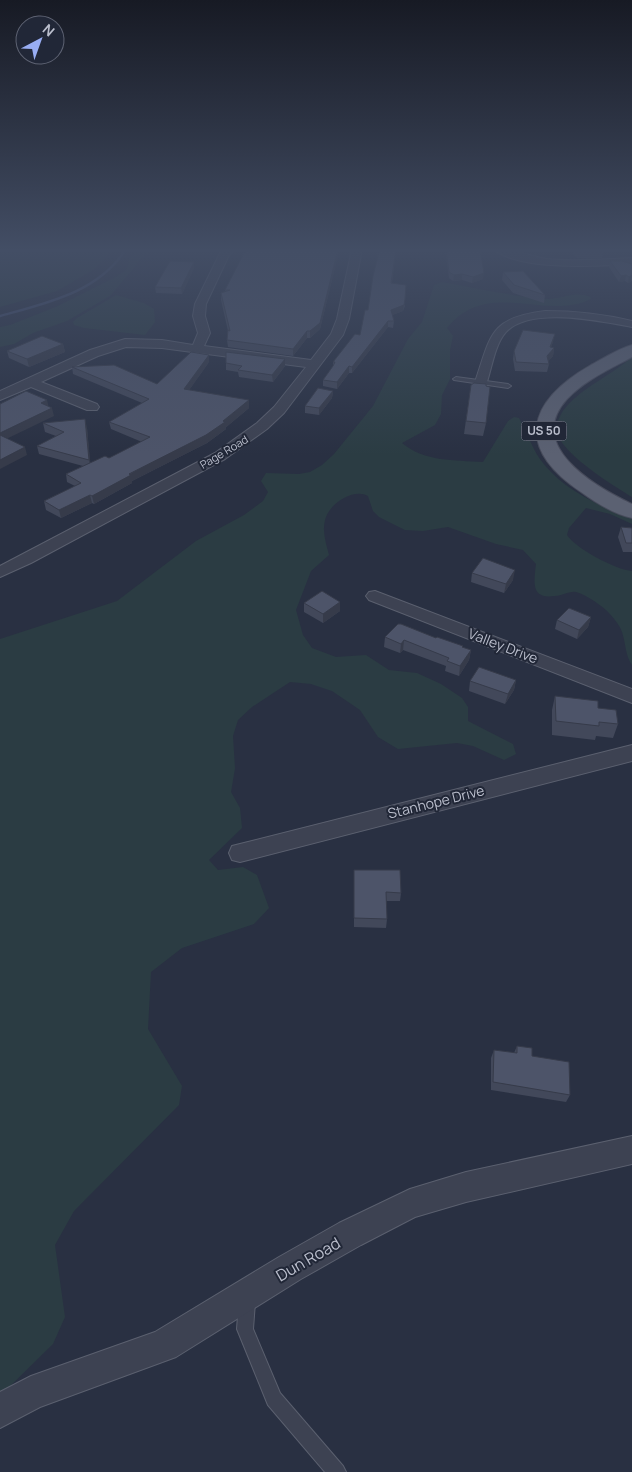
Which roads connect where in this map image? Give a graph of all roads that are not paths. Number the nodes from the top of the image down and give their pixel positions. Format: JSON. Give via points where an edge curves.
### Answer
{"nodes":[{"id":1,"x":199,"y":318,"type":"edge"},
{"id":2,"x":343,"y":318,"type":"edge"},
{"id":3,"x":531,"y":318,"type":"edge"},
{"id":4,"x":598,"y":318,"type":"edge"},
{"id":5,"x":632,"y":324,"type":"edge"},
{"id":6,"x":196,"y":348,"type":"junction"},
{"id":7,"x":632,"y":350,"type":"edge"},
{"id":8,"x":312,"y":364,"type":"junction"},
{"id":9,"x":456,"y":379,"type":"dead end"},
{"id":10,"x":31,"y":382,"type":"junction"},
{"id":11,"x":481,"y":382,"type":"junction"},
{"id":12,"x":508,"y":386,"type":"dead end"},
{"id":13,"x":0,"y":396,"type":"edge"},
{"id":14,"x":92,"y":407,"type":"dead end"},
{"id":15,"x":632,"y":512,"type":"edge"},
{"id":16,"x":0,"y":572,"type":"edge"},
{"id":17,"x":375,"y":596,"type":"dead end"},
{"id":18,"x":632,"y":696,"type":"edge"},
{"id":19,"x":632,"y":752,"type":"edge"},
{"id":20,"x":240,"y":853,"type":"dead end"},
{"id":21,"x":632,"y":1150,"type":"edge"},
{"id":22,"x":247,"y":1296,"type":"junction"},
{"id":23,"x":0,"y":1411,"type":"edge"},
{"id":24,"x":337,"y":1472,"type":"edge"}],
"edges":[{"from":1,"to":6,"type":"street","via":[[205,335]]},
{"from":2,"to":8,"type":"street","name":"Page Road","via":[[341,327]]},
{"from":3,"to":11,"type":"street","via":[[505,326],[497,337]]},
{"from":4,"to":5,"type":"street"},
{"from":6,"to":8,"type":"street"},
{"from":6,"to":10,"type":"street","via":[[150,342],[114,345]]},
{"from":7,"to":15,"type":"main road","number":"US 50","via":[[587,375],[559,398],[544,428],[545,443],[564,469]]},
{"from":8,"to":16,"type":"street","name":"Page Road","via":[[279,410],[251,436]]},
{"from":9,"to":11,"type":"lane"},
{"from":10,"to":13,"type":"street"},
{"from":10,"to":14,"type":"street"},
{"from":11,"to":12,"type":"lane"},
{"from":17,"to":18,"type":"street","name":"Valley Drive"},
{"from":19,"to":20,"type":"street","name":"Stanhope Drive"},
{"from":21,"to":22,"type":"street","name":"Dun Road","via":[[410,1204],[324,1249]]},
{"from":22,"to":23,"type":"street","name":"Dun Road","via":[[164,1345],[31,1393]]},
{"from":22,"to":24,"type":"lane","via":[[245,1329],[274,1399]]}]}
